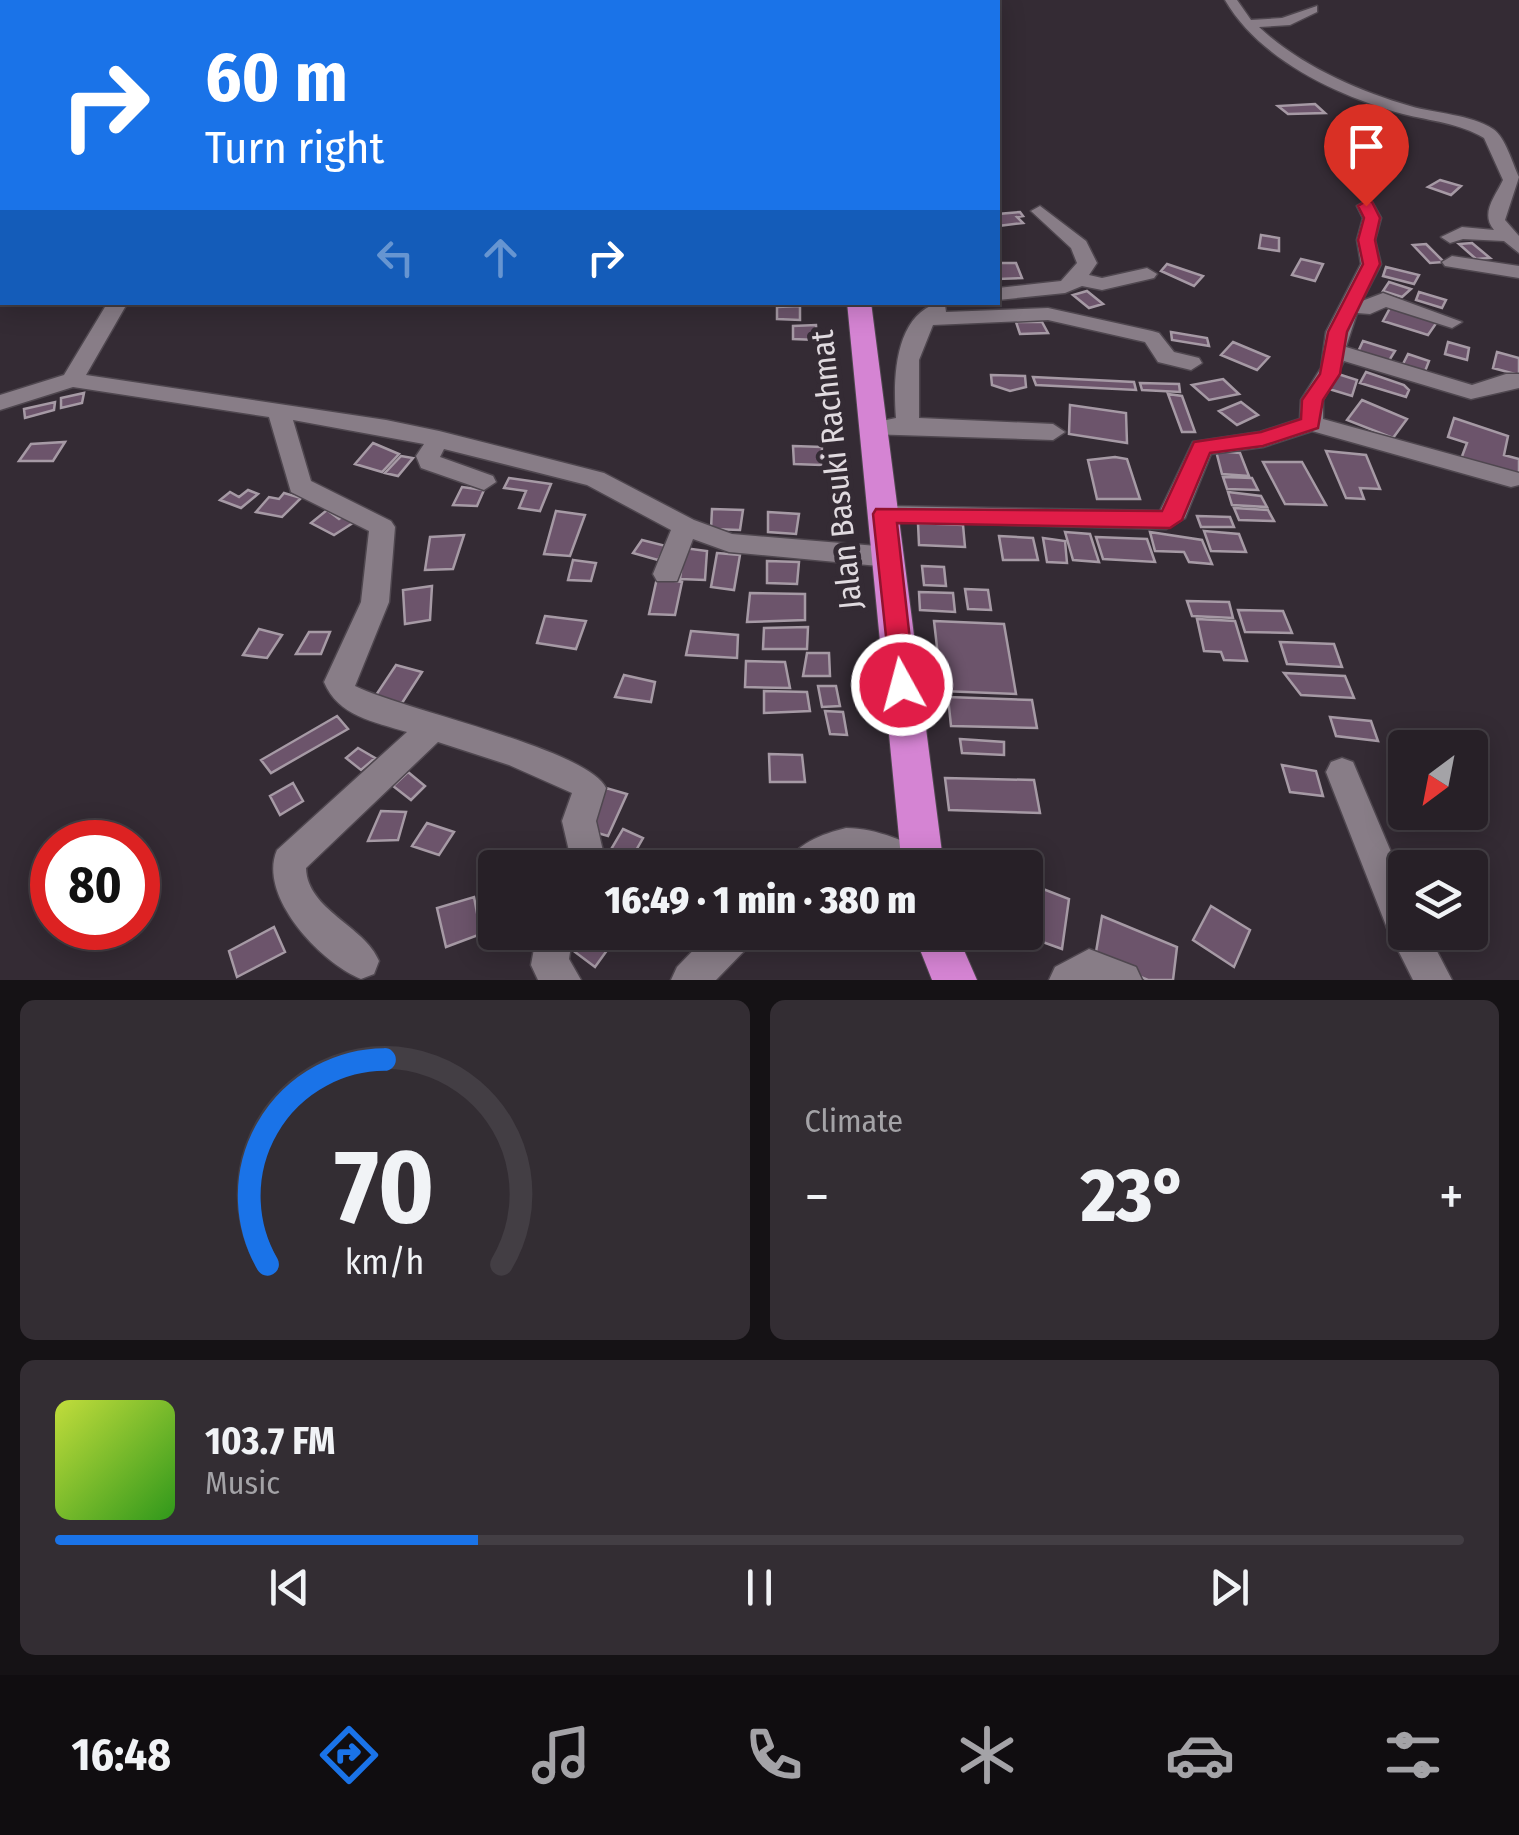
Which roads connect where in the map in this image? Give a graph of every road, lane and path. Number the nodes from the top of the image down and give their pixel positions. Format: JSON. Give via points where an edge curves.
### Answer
{"nodes":[{"id":1,"x":1231,"y":0,"type":"edge"},
{"id":2,"x":1312,"y":9,"type":"dead end"},
{"id":3,"x":1248,"y":24,"type":"junction"},
{"id":4,"x":1366,"y":206,"type":"dead end"},
{"id":5,"x":1040,"y":211,"type":"dead end"},
{"id":6,"x":1450,"y":237,"type":"dead end"},
{"id":7,"x":1513,"y":242,"type":"edge"},
{"id":8,"x":1452,"y":262,"type":"dead end"},
{"id":9,"x":1519,"y":272,"type":"edge"},
{"id":10,"x":1147,"y":274,"type":"dead end"},
{"id":11,"x":1078,"y":280,"type":"junction"},
{"id":12,"x":1000,"y":294,"type":"edge"},
{"id":13,"x":116,"y":305,"type":"edge"},
{"id":14,"x":861,"y":305,"type":"edge"},
{"id":15,"x":947,"y":305,"type":"edge"},
{"id":16,"x":1354,"y":307,"type":"junction"},
{"id":17,"x":926,"y":319,"type":"junction"},
{"id":18,"x":1452,"y":322,"type":"dead end"},
{"id":19,"x":1335,"y":351,"type":"junction"},
{"id":20,"x":1192,"y":363,"type":"dead end"},
{"id":21,"x":72,"y":380,"type":"junction"},
{"id":22,"x":1519,"y":381,"type":"edge"},
{"id":23,"x":0,"y":402,"type":"edge"},
{"id":24,"x":279,"y":410,"type":"junction"},
{"id":25,"x":1311,"y":423,"type":"junction"},
{"id":26,"x":890,"y":427,"type":"junction"},
{"id":27,"x":1053,"y":432,"type":"dead end"},
{"id":28,"x":440,"y":439,"type":"junction"},
{"id":29,"x":1512,"y":480,"type":"dead end"},
{"id":30,"x":484,"y":482,"type":"dead end"},
{"id":31,"x":884,"y":514,"type":"junction"},
{"id":32,"x":684,"y":526,"type":"junction"},
{"id":33,"x":889,"y":557,"type":"junction"},
{"id":34,"x":667,"y":574,"type":"dead end"},
{"id":35,"x":435,"y":726,"type":"junction"},
{"id":36,"x":1342,"y":772,"type":"dead end"},
{"id":37,"x":586,"y":850,"type":"edge"},
{"id":38,"x":824,"y":850,"type":"edge"},
{"id":39,"x":877,"y":850,"type":"edge"},
{"id":40,"x":921,"y":850,"type":"edge"},
{"id":41,"x":1388,"y":886,"type":"edge"},
{"id":42,"x":552,"y":950,"type":"edge"},
{"id":43,"x":719,"y":950,"type":"edge"},
{"id":44,"x":942,"y":950,"type":"edge"},
{"id":45,"x":1417,"y":950,"type":"edge"},
{"id":46,"x":361,"y":960,"type":"dead end"},
{"id":47,"x":562,"y":980,"type":"edge"},
{"id":48,"x":690,"y":980,"type":"edge"},
{"id":49,"x":955,"y":980,"type":"edge"},
{"id":50,"x":1068,"y":980,"type":"edge"},
{"id":51,"x":1123,"y":980,"type":"edge"},
{"id":52,"x":1434,"y":980,"type":"edge"}],
"edges":[{"from":1,"to":3,"type":"street"},
{"from":2,"to":3,"type":"street","via":[[1285,22]]},
{"from":3,"to":7,"type":"street","via":[[1306,68],[1399,108],[1491,135],[1512,180],[1496,217]]},
{"from":4,"to":16,"type":"street","via":[[1372,264]]},
{"from":5,"to":11,"type":"street","via":[[1088,258]]},
{"from":6,"to":7,"type":"street","via":[[1462,232]]},
{"from":8,"to":9,"type":"street"},
{"from":10,"to":11,"type":"street","via":[[1102,284]]},
{"from":11,"to":12,"type":"street"},
{"from":13,"to":21,"type":"street"},
{"from":14,"to":26,"type":"highway","name":"Jalan Basuki Rachmat"},
{"from":15,"to":17,"type":"street"},
{"from":16,"to":18,"type":"street","via":[[1370,308],[1383,299]]},
{"from":16,"to":19,"type":"street"},
{"from":17,"to":20,"type":"street","via":[[1059,316],[1152,337],[1167,358]]},
{"from":17,"to":26,"type":"street","via":[[908,354]]},
{"from":19,"to":22,"type":"street","via":[[1471,392]]},
{"from":19,"to":25,"type":"street","via":[[1327,380],[1312,400]]},
{"from":21,"to":23,"type":"street"},
{"from":21,"to":24,"type":"street"},
{"from":24,"to":28,"type":"street"},
{"from":24,"to":35,"type":"street","via":[[300,486],[382,527],[375,602],[341,688],[371,708]]},
{"from":25,"to":29,"type":"street"},
{"from":25,"to":31,"type":"street","via":[[1201,448],[1176,512],[1166,520]]},
{"from":26,"to":27,"type":"street"},
{"from":26,"to":31,"type":"highway","name":"Jalan Basuki Rachmat"},
{"from":28,"to":30,"type":"street","via":[[430,462]]},
{"from":28,"to":32,"type":"street","via":[[595,479]]},
{"from":31,"to":33,"type":"highway","name":"Jalan Basuki Rachmat"},
{"from":32,"to":33,"type":"street","via":[[743,545]]},
{"from":32,"to":34,"type":"street"},
{"from":33,"to":40,"type":"highway","name":"Jalan Basuki Rachmat"},
{"from":35,"to":37,"type":"street","via":[[589,785],[579,821]]},
{"from":35,"to":46,"type":"street","via":[[289,860],[291,886]]},
{"from":36,"to":41,"type":"street"},
{"from":38,"to":39,"type":"street","via":[[856,842]]},
{"from":42,"to":47,"type":"street","via":[[550,965]]},
{"from":43,"to":48,"type":"street"},
{"from":44,"to":49,"type":"highway"},
{"from":45,"to":52,"type":"street"},
{"from":50,"to":51,"type":"street","via":[[1089,968]]}]}
